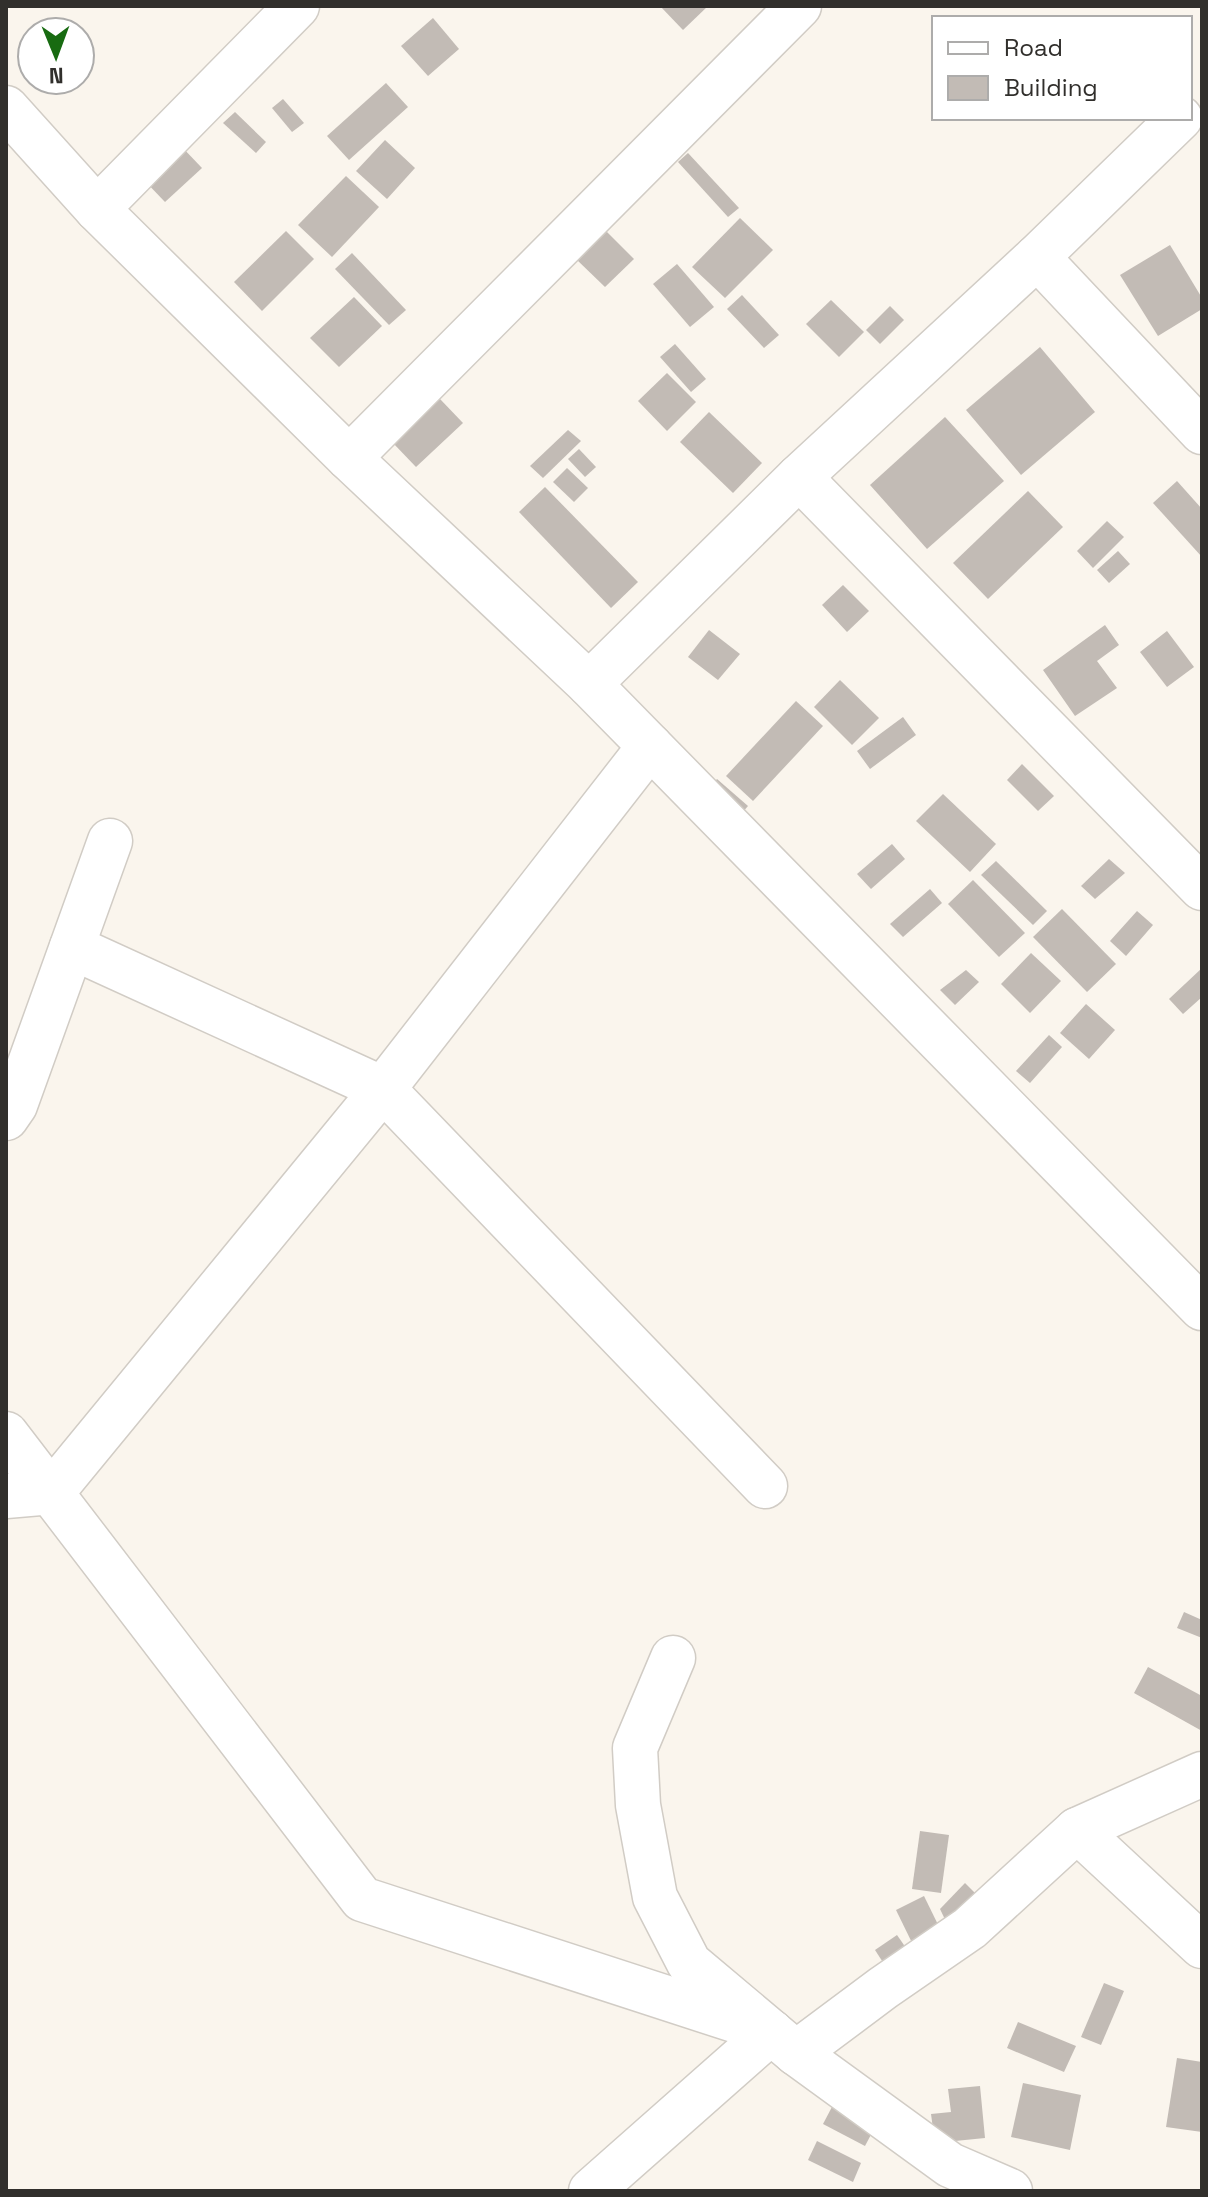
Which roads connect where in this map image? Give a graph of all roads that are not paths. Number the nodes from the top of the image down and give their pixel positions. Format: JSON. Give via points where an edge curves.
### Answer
{"nodes":[{"id":1,"x":297,"y":6,"type":"edge"},
{"id":2,"x":799,"y":6,"type":"edge"},
{"id":3,"x":6,"y":108,"type":"edge"},
{"id":4,"x":1178,"y":120,"type":"edge"},
{"id":5,"x":97,"y":209,"type":"junction"},
{"id":6,"x":1037,"y":257,"type":"junction"},
{"id":7,"x":1202,"y":432,"type":"edge"},
{"id":8,"x":349,"y":458,"type":"junction"},
{"id":9,"x":799,"y":477,"type":"junction"},
{"id":10,"x":589,"y":684,"type":"junction"},
{"id":11,"x":650,"y":746,"type":"junction"},
{"id":12,"x":110,"y":841,"type":"dead end"},
{"id":13,"x":1202,"y":888,"type":"edge"},
{"id":14,"x":72,"y":947,"type":"junction"},
{"id":15,"x":383,"y":1089,"type":"junction"},
{"id":16,"x":6,"y":1118,"type":"edge"},
{"id":17,"x":1202,"y":1308,"type":"edge"},
{"id":18,"x":6,"y":1434,"type":"edge"},
{"id":19,"x":765,"y":1486,"type":"dead end"},
{"id":20,"x":52,"y":1492,"type":"junction"},
{"id":21,"x":6,"y":1496,"type":"edge"},
{"id":22,"x":673,"y":1658,"type":"dead end"},
{"id":23,"x":1202,"y":1774,"type":"edge"},
{"id":24,"x":1077,"y":1830,"type":"junction"},
{"id":25,"x":1202,"y":1946,"type":"edge"},
{"id":26,"x":783,"y":2042,"type":"junction"},
{"id":27,"x":591,"y":2191,"type":"edge"},
{"id":28,"x":1010,"y":2191,"type":"edge"}],
"edges":[{"from":1,"to":5,"type":"street"},
{"from":2,"to":8,"type":"street"},
{"from":3,"to":5,"type":"street"},
{"from":4,"to":6,"type":"street"},
{"from":5,"to":8,"type":"street"},
{"from":6,"to":7,"type":"street"},
{"from":6,"to":9,"type":"street"},
{"from":8,"to":10,"type":"street"},
{"from":9,"to":10,"type":"street"},
{"from":9,"to":13,"type":"street"},
{"from":10,"to":11,"type":"street"},
{"from":11,"to":15,"type":"street"},
{"from":11,"to":17,"type":"street"},
{"from":12,"to":14,"type":"street"},
{"from":14,"to":15,"type":"street"},
{"from":14,"to":16,"type":"street"},
{"from":15,"to":19,"type":"street"},
{"from":15,"to":20,"type":"street"},
{"from":18,"to":20,"type":"street"},
{"from":20,"to":21,"type":"street"},
{"from":20,"to":26,"type":"street","via":[[362,1899]]},
{"from":22,"to":26,"type":"street","via":[[635,1748],[638,1805],[655,1897],[689,1963]]},
{"from":23,"to":24,"type":"street"},
{"from":24,"to":25,"type":"street"},
{"from":24,"to":26,"type":"street","via":[[970,1928],[883,1988]]},
{"from":26,"to":27,"type":"street"},
{"from":26,"to":28,"type":"street","via":[[950,2165]]}]}
